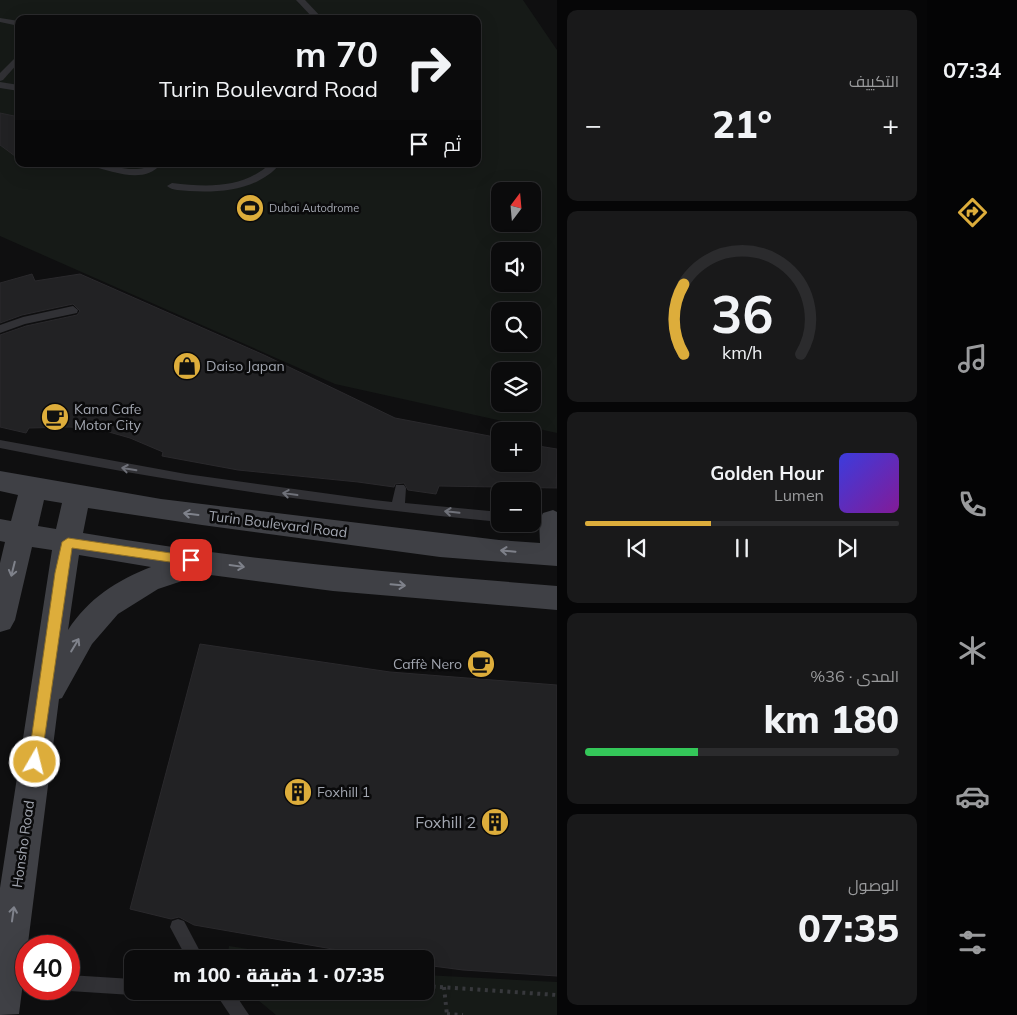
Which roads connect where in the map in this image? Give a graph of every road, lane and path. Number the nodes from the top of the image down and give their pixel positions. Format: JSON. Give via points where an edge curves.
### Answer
{"nodes":[{"id":1,"x":300,"y":0,"type":"edge"},
{"id":2,"x":316,"y":15,"type":"edge"},
{"id":3,"x":0,"y":20,"type":"edge"},
{"id":4,"x":15,"y":23,"type":"edge"},
{"id":5,"x":15,"y":61,"type":"edge"},
{"id":6,"x":0,"y":78,"type":"edge"},
{"id":7,"x":0,"y":85,"type":"edge"},
{"id":8,"x":15,"y":87,"type":"edge"},
{"id":9,"x":112,"y":167,"type":"edge"},
{"id":10,"x":154,"y":167,"type":"edge"},
{"id":11,"x":271,"y":167,"type":"edge"},
{"id":12,"x":172,"y":186,"type":"dead end"},
{"id":13,"x":73,"y":310,"type":"dead end"},
{"id":14,"x":0,"y":329,"type":"edge"},
{"id":15,"x":0,"y":444,"type":"edge"},
{"id":16,"x":0,"y":481,"type":"edge"},
{"id":17,"x":33,"y":488,"type":"junction"},
{"id":18,"x":400,"y":488,"type":"dead end"},
{"id":19,"x":77,"y":496,"type":"junction"},
{"id":20,"x":398,"y":506,"type":"junction"},
{"id":21,"x":491,"y":516,"type":"edge"},
{"id":22,"x":547,"y":520,"type":"edge"},
{"id":23,"x":11,"y":532,"type":"edge"},
{"id":24,"x":68,"y":542,"type":"junction"},
{"id":25,"x":555,"y":555,"type":"edge"},
{"id":26,"x":206,"y":562,"type":"junction"},
{"id":27,"x":557,"y":598,"type":"edge"},
{"id":28,"x":0,"y":620,"type":"edge"},
{"id":29,"x":43,"y":703,"type":"junction"},
{"id":30,"x":178,"y":927,"type":"dead end"},
{"id":31,"x":191,"y":950,"type":"edge"},
{"id":32,"x":80,"y":984,"type":"edge"},
{"id":33,"x":124,"y":986,"type":"edge"},
{"id":34,"x":434,"y":986,"type":"edge"},
{"id":35,"x":444,"y":987,"type":"junction"},
{"id":36,"x":557,"y":995,"type":"edge"},
{"id":37,"x":229,"y":1000,"type":"edge"},
{"id":38,"x":0,"y":1014,"type":"edge"},
{"id":39,"x":447,"y":1014,"type":"edge"},
{"id":40,"x":241,"y":1015,"type":"edge"},
{"id":41,"x":463,"y":1015,"type":"edge"}],
"edges":[{"from":1,"to":2,"type":"lane"},
{"from":3,"to":4,"type":"lane"},
{"from":5,"to":6,"type":"lane"},
{"from":7,"to":8,"type":"lane"},
{"from":9,"to":10,"type":"lane","via":[[142,172]]},
{"from":11,"to":12,"type":"lane","via":[[240,184],[195,189]]},
{"from":13,"to":14,"type":"lane"},
{"from":20,"to":15,"type":"lane","one_way":true,"via":[[254,490],[107,466]]},
{"from":16,"to":17,"type":"main road","name":"Turin Boulevard Road"},
{"from":17,"to":19,"type":"main road","name":"Turin Boulevard Road"},
{"from":17,"to":23,"type":"main road"},
{"from":18,"to":20,"type":"lane"},
{"from":19,"to":24,"type":"main road","name":"Honsho Road"},
{"from":25,"to":19,"type":"main road","name":"Turin Boulevard Road","one_way":true,"via":[[438,544]]},
{"from":21,"to":20,"type":"lane","one_way":true},
{"from":22,"to":25,"type":"main road"},
{"from":23,"to":24,"type":"main road"},
{"from":23,"to":28,"type":"main road","one_way":true},
{"from":24,"to":26,"type":"main road"},
{"from":24,"to":29,"type":"main road","name":"Honsho Road"},
{"from":26,"to":27,"type":"main road","one_way":true,"via":[[333,579]]},
{"from":29,"to":26,"type":"main road","one_way":true,"via":[[86,628],[107,605],[159,575]]},
{"from":38,"to":29,"type":"main road","name":"Honsho Road","one_way":true,"via":[[11,980]]},
{"from":30,"to":31,"type":"lane"},
{"from":32,"to":33,"type":"lane"},
{"from":34,"to":35,"type":"path"},
{"from":35,"to":36,"type":"path"},
{"from":35,"to":39,"type":"path"},
{"from":37,"to":40,"type":"lane"},
{"from":39,"to":41,"type":"path"}]}
